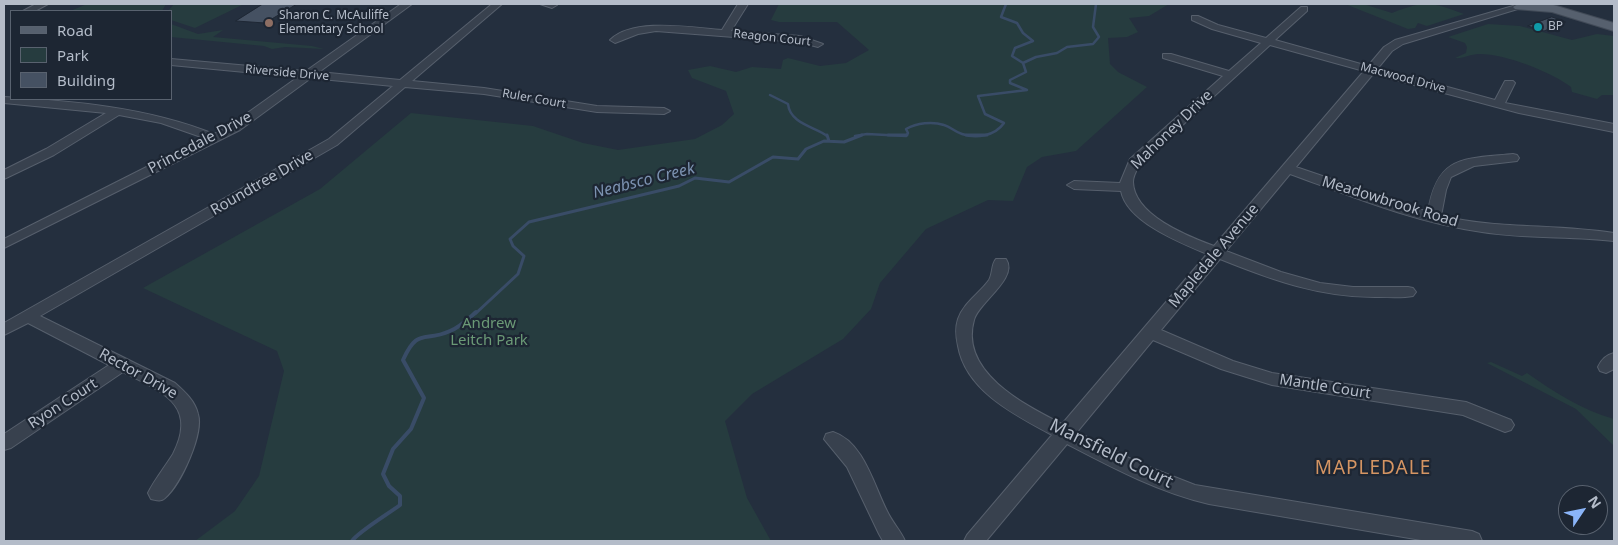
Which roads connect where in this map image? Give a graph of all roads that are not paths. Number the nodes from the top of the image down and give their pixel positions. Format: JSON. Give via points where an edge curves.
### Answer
{"nodes":[{"id":1,"x":43,"y":4,"type":"edge"},
{"id":2,"x":407,"y":4,"type":"edge"},
{"id":3,"x":497,"y":4,"type":"edge"},
{"id":4,"x":743,"y":4,"type":"edge"},
{"id":5,"x":1539,"y":4,"type":"edge"},
{"id":6,"x":1562,"y":4,"type":"edge"},
{"id":7,"x":1519,"y":5,"type":"edge"},
{"id":8,"x":1304,"y":9,"type":"dead end"},
{"id":9,"x":1571,"y":9,"type":"edge"},
{"id":10,"x":30,"y":10,"type":"edge"},
{"id":11,"x":1587,"y":11,"type":"junction"},
{"id":12,"x":1195,"y":18,"type":"dead end"},
{"id":13,"x":1614,"y":19,"type":"edge"},
{"id":14,"x":1614,"y":27,"type":"edge"},
{"id":15,"x":725,"y":34,"type":"junction"},
{"id":16,"x":615,"y":40,"type":"dead end"},
{"id":17,"x":1268,"y":41,"type":"junction"},
{"id":18,"x":818,"y":44,"type":"dead end"},
{"id":19,"x":1167,"y":56,"type":"dead end"},
{"id":20,"x":172,"y":62,"type":"edge"},
{"id":21,"x":1370,"y":69,"type":"junction"},
{"id":22,"x":309,"y":75,"type":"junction"},
{"id":23,"x":1230,"y":75,"type":"junction"},
{"id":24,"x":1510,"y":83,"type":"dead end"},
{"id":25,"x":404,"y":84,"type":"junction"},
{"id":26,"x":4,"y":100,"type":"edge"},
{"id":27,"x":1499,"y":104,"type":"junction"},
{"id":28,"x":118,"y":111,"type":"junction"},
{"id":29,"x":664,"y":111,"type":"dead end"},
{"id":30,"x":1614,"y":128,"type":"edge"},
{"id":31,"x":214,"y":138,"type":"junction"},
{"id":32,"x":1513,"y":158,"type":"dead end"},
{"id":33,"x":1287,"y":168,"type":"junction"},
{"id":34,"x":4,"y":174,"type":"edge"},
{"id":35,"x":1074,"y":184,"type":"dead end"},
{"id":36,"x":1127,"y":187,"type":"junction"},
{"id":37,"x":1434,"y":219,"type":"junction"},
{"id":38,"x":1614,"y":237,"type":"edge"},
{"id":39,"x":4,"y":244,"type":"edge"},
{"id":40,"x":1217,"y":252,"type":"junction"},
{"id":41,"x":1001,"y":262,"type":"dead end"},
{"id":42,"x":1408,"y":292,"type":"dead end"},
{"id":43,"x":27,"y":316,"type":"junction"},
{"id":44,"x":4,"y":330,"type":"edge"},
{"id":45,"x":1150,"y":332,"type":"junction"},
{"id":46,"x":122,"y":364,"type":"junction"},
{"id":47,"x":1505,"y":425,"type":"dead end"},
{"id":48,"x":1065,"y":433,"type":"junction"},
{"id":49,"x":833,"y":438,"type":"dead end"},
{"id":50,"x":4,"y":443,"type":"edge"},
{"id":51,"x":158,"y":493,"type":"dead end"},
{"id":52,"x":1472,"y":540,"type":"edge"},
{"id":53,"x":895,"y":541,"type":"edge"},
{"id":54,"x":974,"y":541,"type":"edge"}],
"edges":[{"from":1,"to":10,"type":"street"},
{"from":2,"to":22,"type":"street","name":"Princedale Drive"},
{"from":3,"to":25,"type":"street","name":"Roundtree Drive"},
{"from":4,"to":15,"type":"street"},
{"from":5,"to":9,"type":"main road"},
{"from":6,"to":11,"type":"main road"},
{"from":7,"to":9,"type":"main road"},
{"from":7,"to":21,"type":"street","name":"Mapledale Avenue","via":[[1395,44]]},
{"from":8,"to":17,"type":"street","name":"Mahoney Drive"},
{"from":9,"to":11,"type":"main road"},
{"from":9,"to":14,"type":"main road"},
{"from":11,"to":13,"type":"main road"},
{"from":12,"to":17,"type":"street","name":"Macwood Drive","via":[[1215,27]]},
{"from":15,"to":16,"type":"street","name":"Reagon Court","via":[[656,28]]},
{"from":15,"to":18,"type":"street","name":"Reagon Court","via":[[800,39]]},
{"from":17,"to":21,"type":"street","name":"Macwood Drive"},
{"from":17,"to":23,"type":"street","name":"Mahoney Drive"},
{"from":19,"to":23,"type":"street"},
{"from":20,"to":22,"type":"street","name":"Riverside Drive"},
{"from":21,"to":27,"type":"street","name":"Macwood Drive"},
{"from":21,"to":33,"type":"street","name":"Mapledale Avenue"},
{"from":22,"to":25,"type":"street","name":"Riverside Drive"},
{"from":22,"to":31,"type":"street","name":"Princedale Drive","via":[[244,122]]},
{"from":23,"to":36,"type":"street","name":"Mahoney Drive","via":[[1134,162],[1126,175]]},
{"from":24,"to":27,"type":"street"},
{"from":25,"to":29,"type":"street","name":"Ruler Court","via":[[518,94],[597,109]]},
{"from":25,"to":43,"type":"street","name":"Roundtree Drive","via":[[350,130],[314,154]]},
{"from":26,"to":28,"type":"street"},
{"from":27,"to":30,"type":"street","name":"Macwood Drive"},
{"from":28,"to":31,"type":"street","via":[[165,120]]},
{"from":28,"to":34,"type":"street","via":[[50,152]]},
{"from":31,"to":39,"type":"street","name":"Princedale Drive"},
{"from":32,"to":37,"type":"street","via":[[1466,164],[1444,176]]},
{"from":33,"to":37,"type":"street","name":"Meadowbrook Road"},
{"from":33,"to":40,"type":"street","name":"Mapledale Avenue"},
{"from":35,"to":36,"type":"street"},
{"from":36,"to":40,"type":"street","name":"Mahoney Drive","via":[[1135,204],[1153,221],[1177,236]]},
{"from":37,"to":38,"type":"street","name":"Meadowbrook Road","via":[[1503,231]]},
{"from":40,"to":42,"type":"street","name":"Mahoney Drive","via":[[1308,286],[1349,292]]},
{"from":40,"to":45,"type":"street","name":"Mapledale Avenue"},
{"from":41,"to":48,"type":"street","name":"Mansfield Court","via":[[998,279],[967,314],[964,333],[967,352],[982,378],[997,392],[1018,408]]},
{"from":43,"to":44,"type":"street","name":"Roundtree Drive"},
{"from":43,"to":46,"type":"street","name":"Rector Drive"},
{"from":45,"to":47,"type":"street","name":"Mantle Court","via":[[1227,365],[1272,379],[1466,409]]},
{"from":45,"to":48,"type":"street","name":"Mapledale Avenue"},
{"from":46,"to":50,"type":"street","name":"Ryon Court"},
{"from":46,"to":51,"type":"street","name":"Rector Drive","via":[[174,392],[183,399],[189,413],[191,428],[185,448]]},
{"from":48,"to":52,"type":"street","name":"Mansfield Court","via":[[1144,474],[1200,494]]},
{"from":48,"to":54,"type":"street","name":"Mapledale Avenue"},
{"from":49,"to":53,"type":"street","via":[[854,459],[880,518]]}]}
